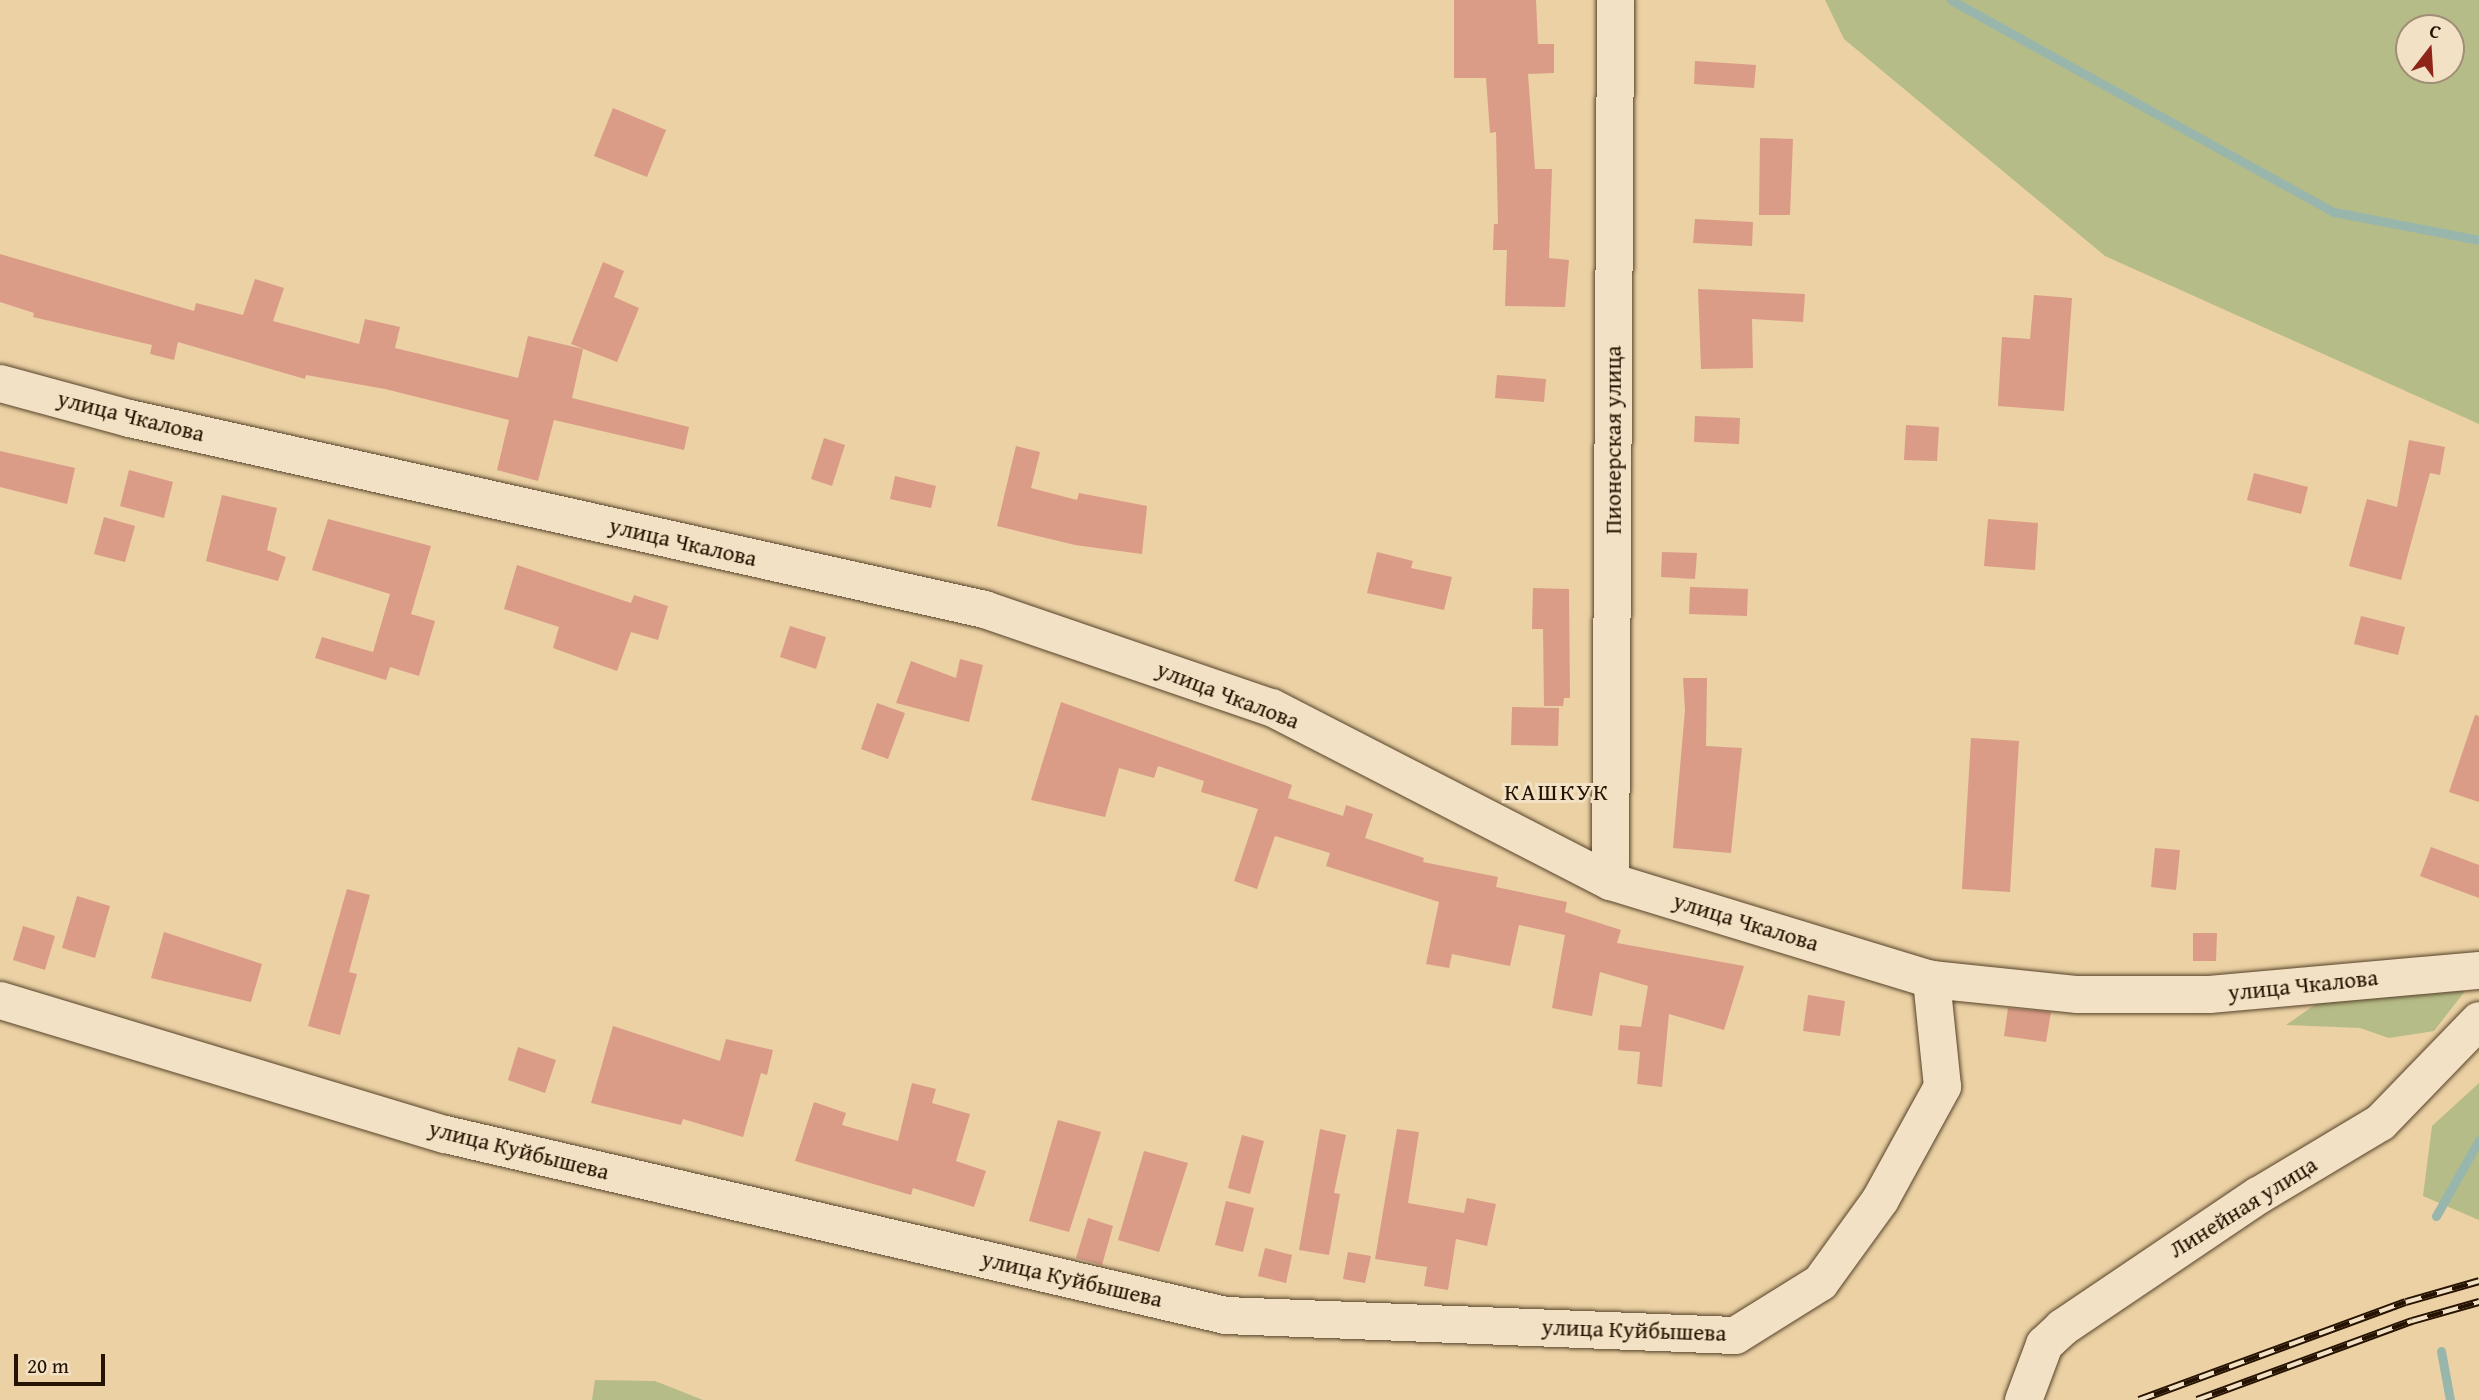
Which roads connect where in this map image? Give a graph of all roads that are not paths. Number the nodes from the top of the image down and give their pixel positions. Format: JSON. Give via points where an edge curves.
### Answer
{"nodes":[{"id":1,"x":1615,"y":0,"type":"edge"},
{"id":2,"x":0,"y":383,"type":"edge"},
{"id":3,"x":1610,"y":881,"type":"junction"},
{"id":4,"x":2479,"y":970,"type":"edge"},
{"id":5,"x":1931,"y":979,"type":"junction"},
{"id":6,"x":0,"y":1000,"type":"edge"},
{"id":7,"x":2479,"y":1020,"type":"edge"},
{"id":8,"x":2023,"y":1400,"type":"edge"}],
"edges":[{"from":1,"to":3,"type":"street","name":"Пионерская улица"},
{"from":2,"to":3,"type":"street","name":"улица Чкалова","via":[[143,421],[984,608],[1271,707]]},
{"from":3,"to":5,"type":"street","name":"улица Чкалова"},
{"from":4,"to":5,"type":"street","name":"улица Чкалова","via":[[2210,994],[2077,994]]},
{"from":5,"to":6,"type":"street","name":"улица Куйбышева","via":[[1942,1086],[1880,1199],[1820,1282],[1735,1335],[1225,1315],[445,1134]]},
{"from":7,"to":8,"type":"street","name":"Линейная улица","via":[[2379,1122],[2259,1195],[2062,1327],[2044,1344]]}]}
